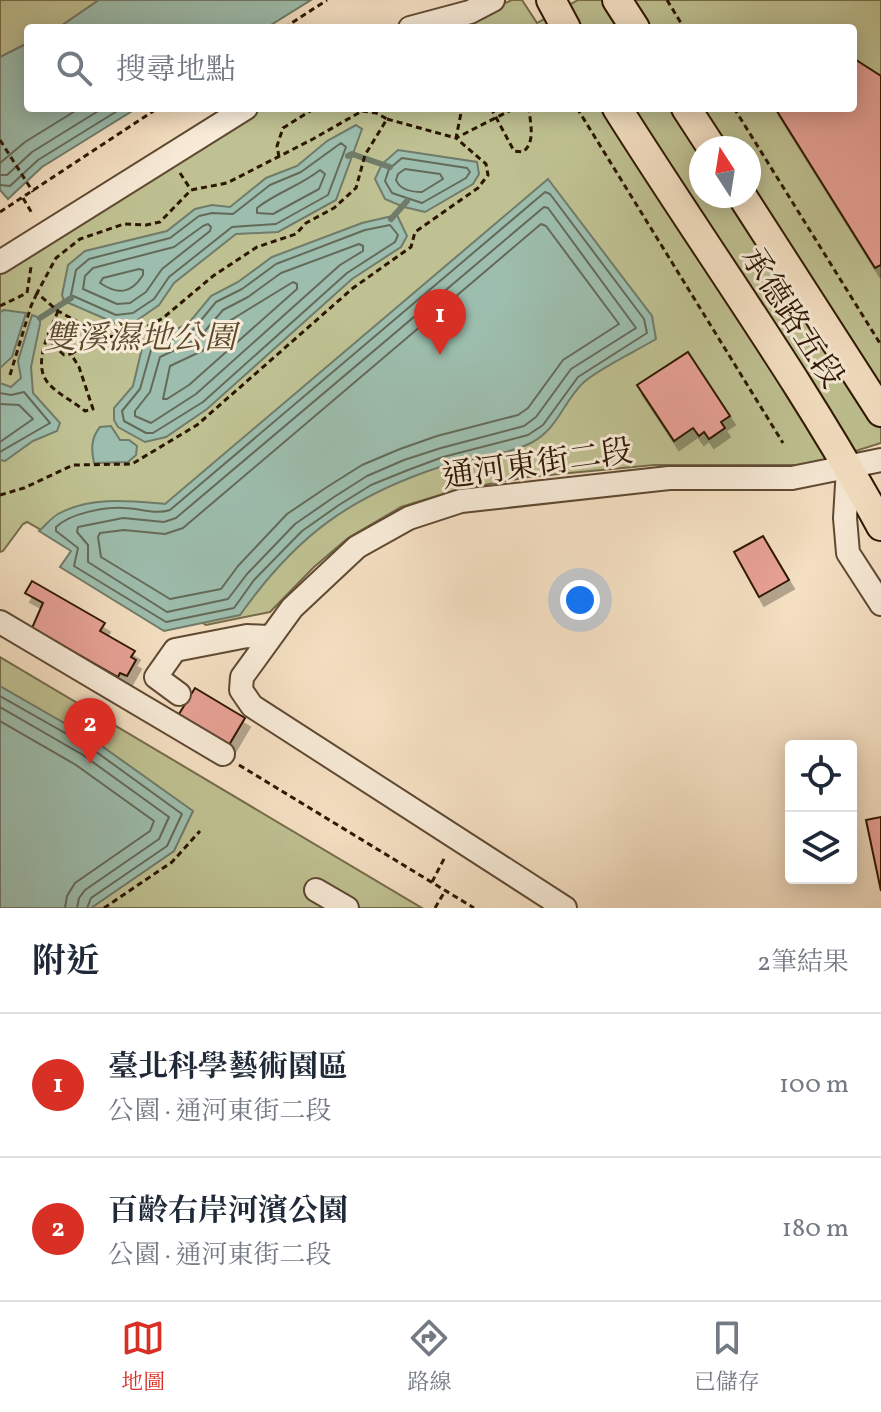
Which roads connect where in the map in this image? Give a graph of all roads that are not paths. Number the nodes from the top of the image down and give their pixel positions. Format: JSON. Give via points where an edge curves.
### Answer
{"nodes":[{"id":1,"x":493,"y":0,"type":"edge"},
{"id":2,"x":551,"y":0,"type":"edge"},
{"id":3,"x":617,"y":0,"type":"edge"},
{"id":4,"x":425,"y":24,"type":"edge"},
{"id":5,"x":564,"y":24,"type":"edge"},
{"id":6,"x":632,"y":24,"type":"edge"},
{"id":7,"x":240,"y":112,"type":"edge"},
{"id":8,"x":620,"y":112,"type":"edge"},
{"id":9,"x":689,"y":112,"type":"edge"},
{"id":10,"x":704,"y":136,"type":"edge"},
{"id":11,"x":750,"y":208,"type":"edge"},
{"id":12,"x":0,"y":262,"type":"edge"},
{"id":13,"x":881,"y":412,"type":"edge"},
{"id":14,"x":881,"y":460,"type":"edge"},
{"id":15,"x":848,"y":468,"type":"junction"},
{"id":16,"x":881,"y":526,"type":"edge"},
{"id":17,"x":881,"y":604,"type":"edge"},
{"id":18,"x":0,"y":622,"type":"edge"},
{"id":19,"x":268,"y":637,"type":"junction"},
{"id":20,"x":179,"y":694,"type":"dead end"},
{"id":21,"x":223,"y":754,"type":"road end"},
{"id":22,"x":316,"y":890,"type":"dead end"},
{"id":23,"x":347,"y":908,"type":"edge"},
{"id":24,"x":565,"y":908,"type":"edge"}],
"edges":[{"from":1,"to":4,"type":"street"},
{"from":2,"to":5,"type":"main road"},
{"from":3,"to":6,"type":"main road"},
{"from":7,"to":12,"type":"street"},
{"from":8,"to":15,"type":"main road","name":"承德路五段"},
{"from":9,"to":10,"type":"main road"},
{"from":11,"to":13,"type":"main road","name":"承德路五段"},
{"from":14,"to":15,"type":"street","name":"通河東街二段"},
{"from":15,"to":16,"type":"main road","name":"承德路五段"},
{"from":15,"to":17,"type":"street","via":[[848,553]]},
{"from":15,"to":19,"type":"street","name":"通河東街二段","via":[[792,478],[669,478],[461,501],[409,518],[357,547]]},
{"from":18,"to":21,"type":"street"},
{"from":19,"to":20,"type":"street","via":[[175,650],[156,677]]},
{"from":19,"to":24,"type":"street","name":"通河東街二段","via":[[242,677],[241,690],[252,706]]},
{"from":22,"to":23,"type":"street"}]}
